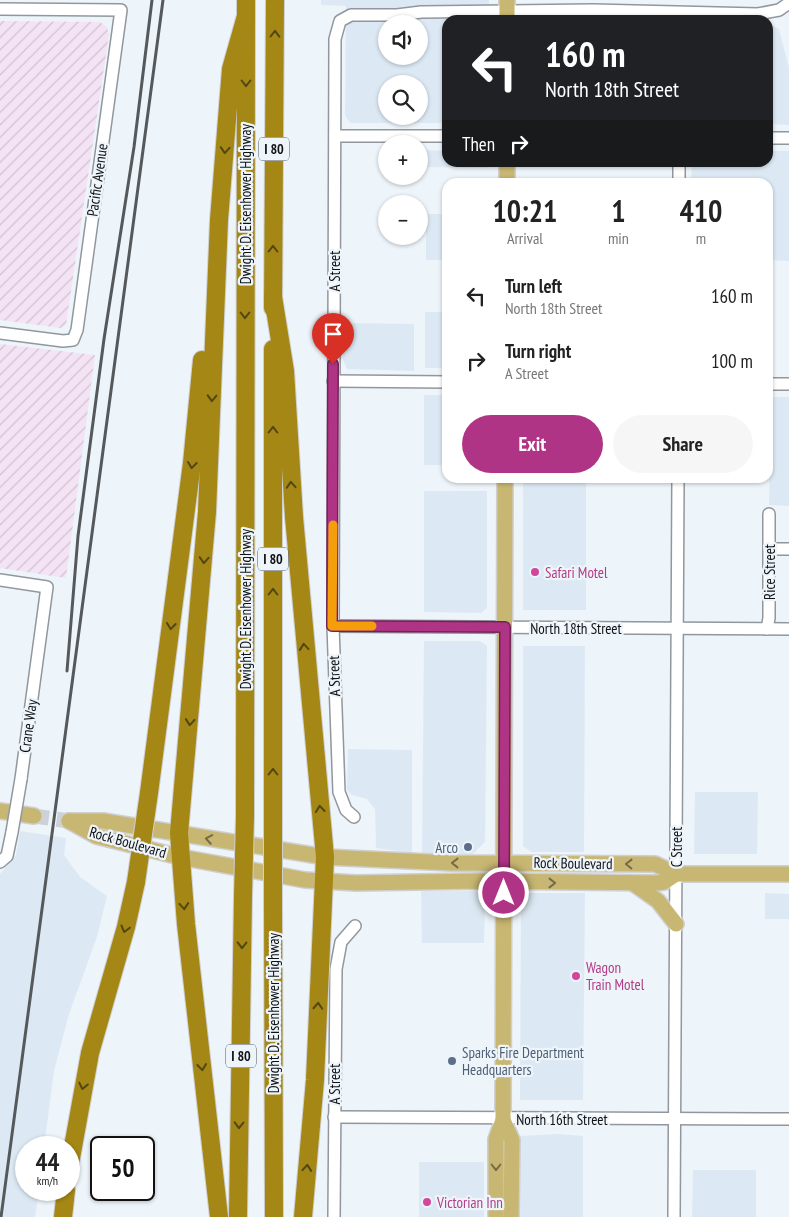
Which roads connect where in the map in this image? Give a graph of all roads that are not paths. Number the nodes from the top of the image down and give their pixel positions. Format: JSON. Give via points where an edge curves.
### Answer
{"nodes":[{"id":1,"x":276,"y":0,"type":"edge"},
{"id":2,"x":789,"y":4,"type":"edge"},
{"id":3,"x":246,"y":8,"type":"edge"},
{"id":4,"x":0,"y":9,"type":"edge"},
{"id":5,"x":507,"y":10,"type":"edge"},
{"id":6,"x":631,"y":15,"type":"edge"},
{"id":7,"x":732,"y":15,"type":"edge"},
{"id":8,"x":335,"y":136,"type":"junction"},
{"id":9,"x":442,"y":136,"type":"edge"},
{"id":10,"x":773,"y":138,"type":"edge"},
{"id":11,"x":789,"y":138,"type":"edge"},
{"id":12,"x":273,"y":297,"type":"junction"},
{"id":13,"x":215,"y":314,"type":"junction"},
{"id":14,"x":0,"y":333,"type":"edge"},
{"id":15,"x":333,"y":381,"type":"junction"},
{"id":16,"x":442,"y":382,"type":"edge"},
{"id":17,"x":773,"y":384,"type":"edge"},
{"id":18,"x":789,"y":384,"type":"edge"},
{"id":19,"x":505,"y":483,"type":"edge"},
{"id":20,"x":678,"y":483,"type":"edge"},
{"id":21,"x":769,"y":514,"type":"dead end"},
{"id":22,"x":769,"y":548,"type":"junction"},
{"id":23,"x":789,"y":549,"type":"edge"},
{"id":24,"x":0,"y":580,"type":"edge"},
{"id":25,"x":332,"y":626,"type":"junction"},
{"id":26,"x":505,"y":627,"type":"junction"},
{"id":27,"x":677,"y":628,"type":"junction"},
{"id":28,"x":767,"y":629,"type":"junction"},
{"id":29,"x":789,"y":629,"type":"edge"},
{"id":30,"x":0,"y":811,"type":"edge"},
{"id":31,"x":34,"y":816,"type":"tunnel mouth"},
{"id":32,"x":354,"y":817,"type":"dead end"},
{"id":33,"x":179,"y":834,"type":"junction"},
{"id":34,"x":180,"y":857,"type":"junction"},
{"id":35,"x":325,"y":858,"type":"junction"},
{"id":36,"x":0,"y":862,"type":"edge"},
{"id":37,"x":504,"y":863,"type":"junction"},
{"id":38,"x":676,"y":874,"type":"junction"},
{"id":39,"x":789,"y":874,"type":"edge"},
{"id":40,"x":324,"y":882,"type":"junction"},
{"id":41,"x":504,"y":882,"type":"junction"},
{"id":42,"x":632,"y":884,"type":"junction"},
{"id":43,"x":676,"y":924,"type":"junction"},
{"id":44,"x":355,"y":926,"type":"dead end"},
{"id":45,"x":334,"y":1117,"type":"junction"},
{"id":46,"x":674,"y":1119,"type":"junction"},
{"id":47,"x":503,"y":1120,"type":"junction"},
{"id":48,"x":789,"y":1120,"type":"edge"},
{"id":49,"x":75,"y":1136,"type":"edge"},
{"id":50,"x":64,"y":1201,"type":"edge"},
{"id":51,"x":62,"y":1217,"type":"edge"},
{"id":52,"x":219,"y":1217,"type":"edge"},
{"id":53,"x":238,"y":1217,"type":"edge"},
{"id":54,"x":274,"y":1217,"type":"edge"},
{"id":55,"x":303,"y":1217,"type":"edge"},
{"id":56,"x":334,"y":1217,"type":"edge"},
{"id":57,"x":496,"y":1217,"type":"edge"},
{"id":58,"x":511,"y":1217,"type":"edge"},
{"id":59,"x":674,"y":1217,"type":"edge"}],
"edges":[{"from":12,"to":1,"type":"highway","name":"Dwight D. Eisenhower Highway","number":"I 80","one_way":true},
{"from":2,"to":7,"type":"street","via":[[779,10]]},
{"from":3,"to":13,"type":"highway","one_way":true,"via":[[231,69]]},
{"from":3,"to":53,"type":"highway","name":"Dwight D. Eisenhower Highway","number":"I 80","one_way":true,"bridge":true,"via":[[244,816]]},
{"from":4,"to":14,"type":"street","name":"Pacific Avenue","via":[[121,10],[77,330],[73,340],[63,341]]},
{"from":5,"to":6,"type":"street"},
{"from":5,"to":8,"type":"street","name":"A Street","via":[[351,15],[340,21],[335,39]]},
{"from":8,"to":9,"type":"street"},
{"from":8,"to":15,"type":"street","name":"A Street"},
{"from":10,"to":11,"type":"street"},
{"from":35,"to":12,"type":"highway","one_way":true,"via":[[294,517],[285,371]]},
{"from":54,"to":12,"type":"highway","name":"Dwight D. Eisenhower Highway","number":"I 80","one_way":true,"bridge":true},
{"from":13,"to":33,"type":"highway","one_way":true,"via":[[207,512]]},
{"from":13,"to":49,"type":"highway","one_way":true,"bridge":true,"via":[[204,343],[192,463],[136,882],[90,1053]]},
{"from":15,"to":16,"type":"street"},
{"from":15,"to":25,"type":"street","name":"A Street"},
{"from":17,"to":18,"type":"street"},
{"from":19,"to":26,"type":"main road"},
{"from":20,"to":27,"type":"street","name":"C Street"},
{"from":21,"to":22,"type":"street","name":"Rice Street"},
{"from":22,"to":23,"type":"street"},
{"from":22,"to":28,"type":"street","name":"Rice Street"},
{"from":24,"to":36,"type":"street","name":"Crane Way","bridge":true,"via":[[47,587],[12,832],[7,856]]},
{"from":25,"to":26,"type":"street","name":"North 18th Street"},
{"from":25,"to":32,"type":"street","name":"A Street","via":[[339,792],[346,810]]},
{"from":26,"to":27,"type":"street","name":"North 18th Street"},
{"from":26,"to":37,"type":"main road"},
{"from":27,"to":28,"type":"street","name":"North 18th Street"},
{"from":27,"to":38,"type":"street","name":"C Street"},
{"from":28,"to":29,"type":"street","name":"North 18th Street"},
{"from":30,"to":31,"type":"main road"},
{"from":33,"to":34,"type":"highway"},
{"from":33,"to":34,"type":"main road","name":"Rock Boulevard","via":[[103,821],[69,821],[96,836]]},
{"from":35,"to":33,"type":"main road","name":"Rock Boulevard","one_way":true},
{"from":34,"to":40,"type":"main road","name":"Rock Boulevard"},
{"from":34,"to":52,"type":"highway","one_way":true},
{"from":37,"to":35,"type":"main road","name":"Rock Boulevard","one_way":true},
{"from":35,"to":40,"type":"highway"},
{"from":38,"to":37,"type":"main road","name":"Rock Boulevard","one_way":true,"via":[[655,864]]},
{"from":37,"to":41,"type":"main road"},
{"from":38,"to":39,"type":"main road","name":"Rock Boulevard"},
{"from":38,"to":42,"type":"main road","name":"Rock Boulevard","via":[[664,882]]},
{"from":38,"to":43,"type":"street","name":"C Street"},
{"from":40,"to":41,"type":"main road","name":"Rock Boulevard"},
{"from":55,"to":40,"type":"highway","one_way":true,"via":[[315,1080]]},
{"from":41,"to":42,"type":"main road","name":"Rock Boulevard","one_way":true},
{"from":41,"to":47,"type":"main road"},
{"from":42,"to":43,"type":"main road","via":[[655,898]]},
{"from":43,"to":46,"type":"street","name":"C Street"},
{"from":44,"to":45,"type":"street","name":"A Street","via":[[347,934],[338,953]]},
{"from":45,"to":47,"type":"street","name":"North 16th Street"},
{"from":45,"to":56,"type":"street","name":"A Street"},
{"from":46,"to":47,"type":"street","name":"North 16th Street"},
{"from":46,"to":48,"type":"street","name":"North 16th Street"},
{"from":46,"to":59,"type":"street","name":"C Street"},
{"from":47,"to":57,"type":"main road","one_way":true,"via":[[496,1139]]},
{"from":47,"to":58,"type":"main road","via":[[512,1140]]},
{"from":50,"to":51,"type":"highway"}]}
